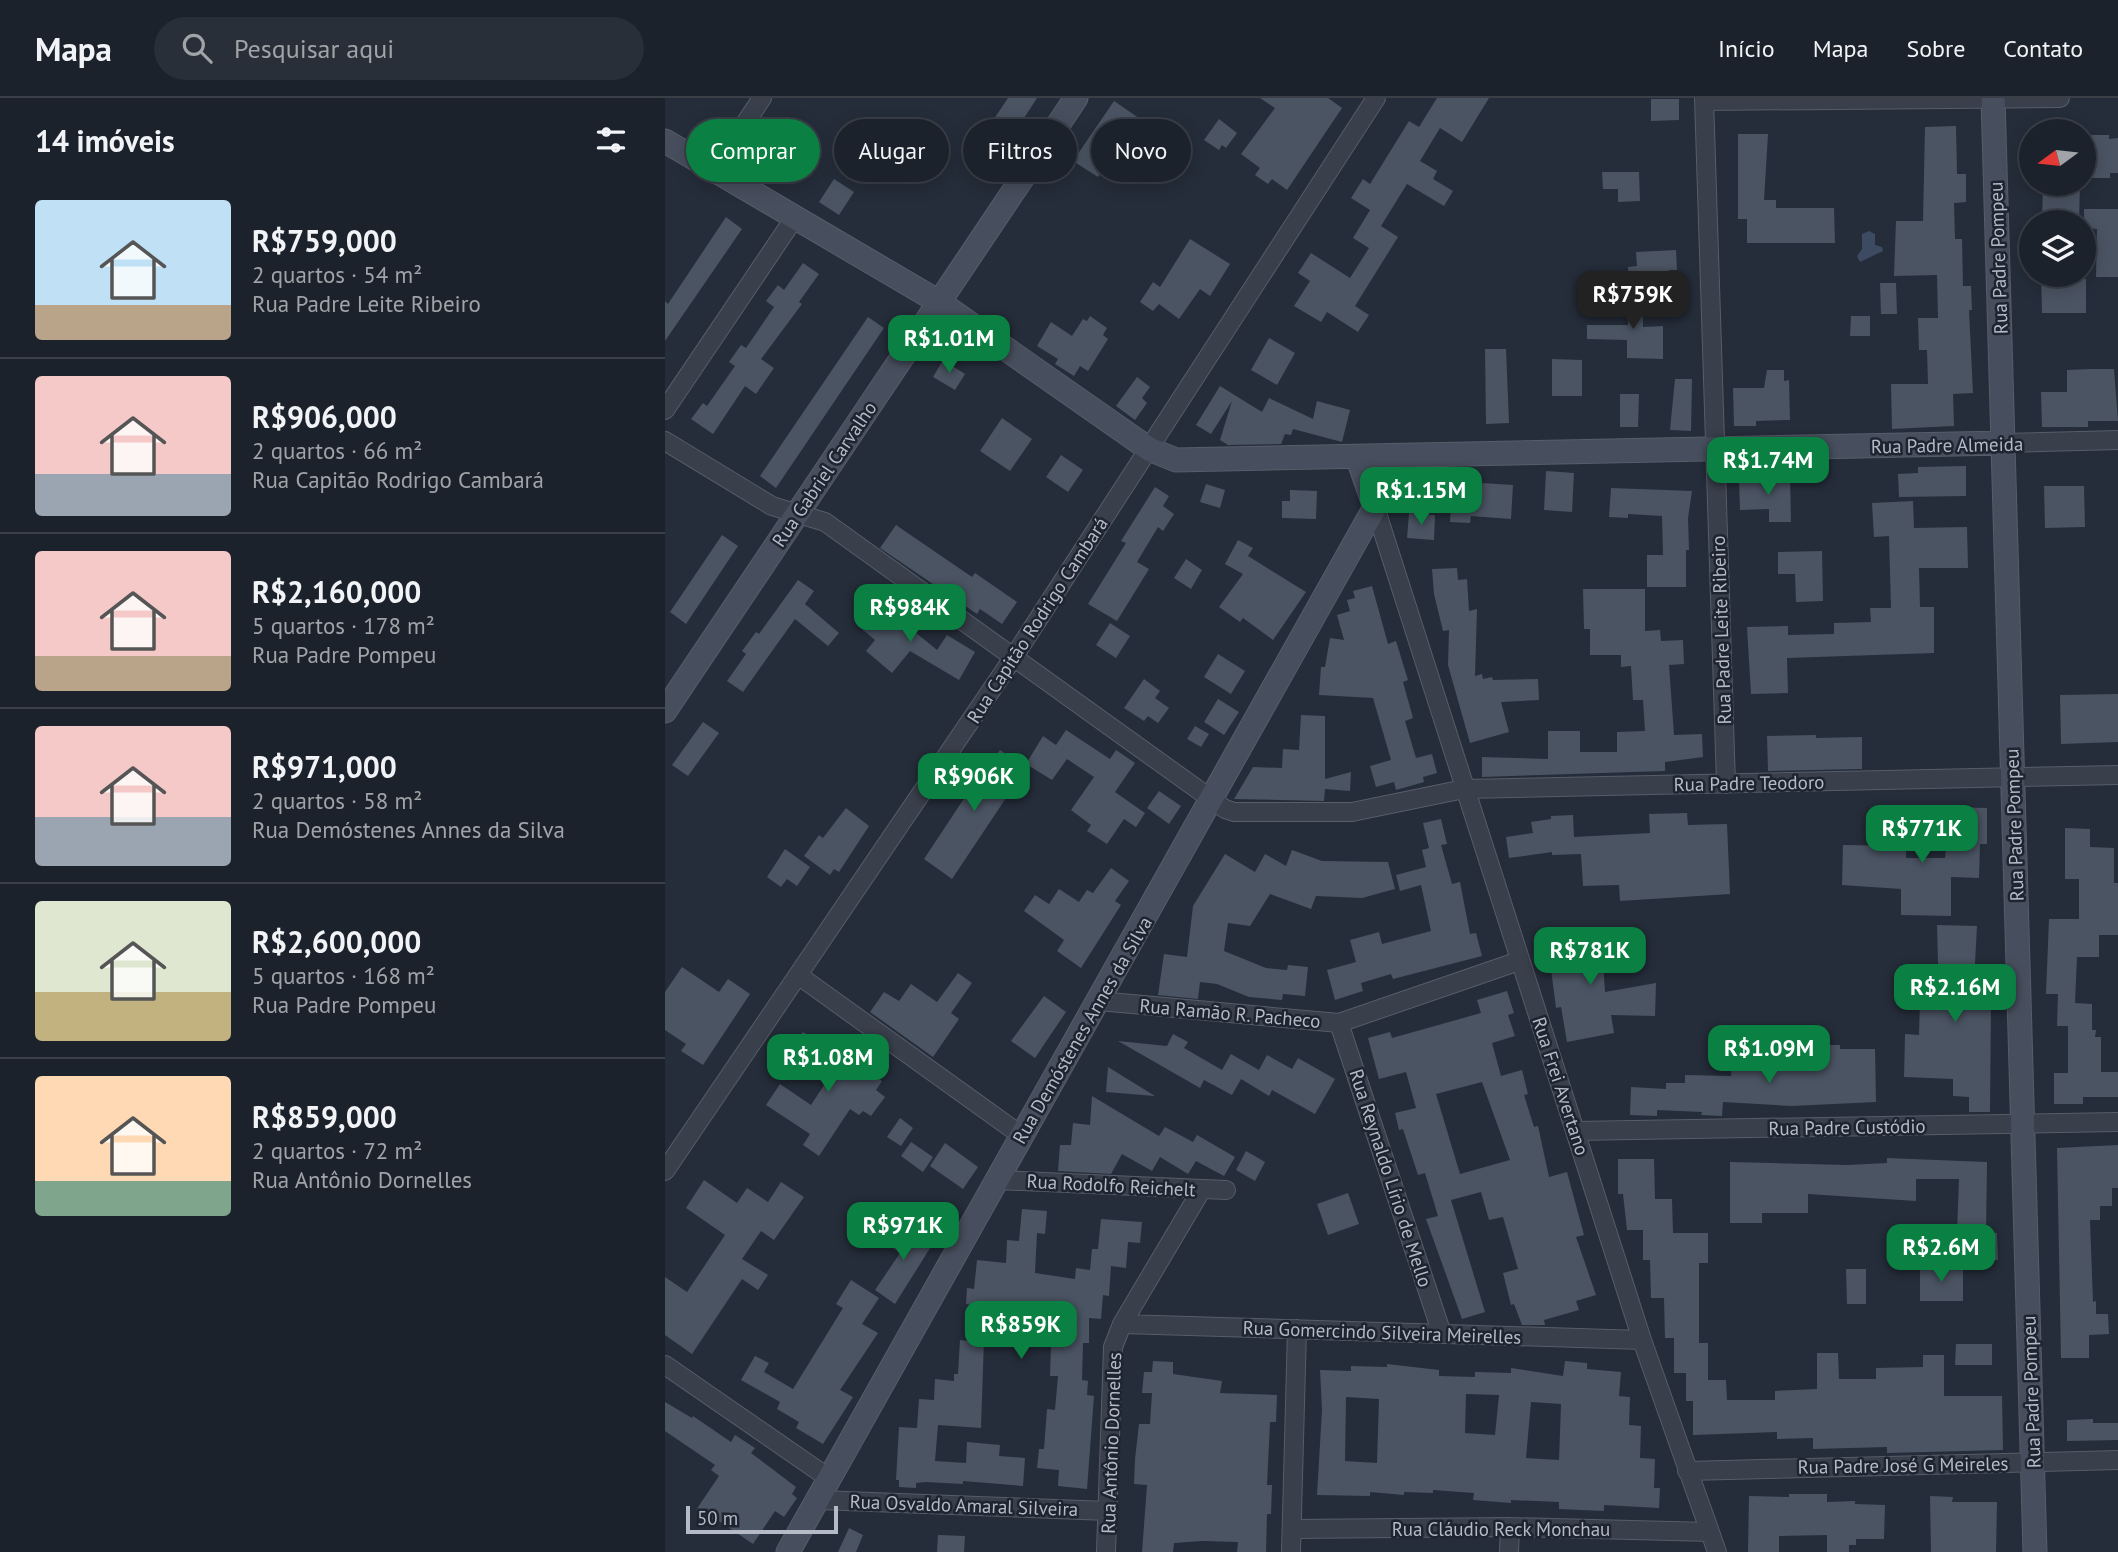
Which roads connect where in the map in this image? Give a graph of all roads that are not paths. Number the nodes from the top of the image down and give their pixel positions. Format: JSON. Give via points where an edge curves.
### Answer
{"nodes":[{"id":1,"x":762,"y":98,"type":"edge"},
{"id":2,"x":1076,"y":98,"type":"edge"},
{"id":3,"x":1376,"y":98,"type":"edge"},
{"id":4,"x":1993,"y":98,"type":"edge"},
{"id":5,"x":2060,"y":98,"type":"edge"},
{"id":6,"x":1704,"y":100,"type":"edge"},
{"id":7,"x":748,"y":119,"type":"edge"},
{"id":8,"x":665,"y":141,"type":"edge"},
{"id":9,"x":686,"y":153,"type":"edge"},
{"id":10,"x":735,"y":182,"type":"edge"},
{"id":11,"x":795,"y":217,"type":"junction"},
{"id":12,"x":939,"y":302,"type":"junction"},
{"id":13,"x":665,"y":410,"type":"edge"},
{"id":14,"x":2118,"y":440,"type":"edge"},
{"id":15,"x":665,"y":441,"type":"edge"},
{"id":16,"x":2003,"y":443,"type":"junction"},
{"id":17,"x":1149,"y":449,"type":"junction"},
{"id":18,"x":1715,"y":451,"type":"junction"},
{"id":19,"x":1358,"y":459,"type":"junction"},
{"id":20,"x":1375,"y":507,"type":"junction"},
{"id":21,"x":797,"y":513,"type":"junction"},
{"id":22,"x":1015,"y":655,"type":"junction"},
{"id":23,"x":665,"y":710,"type":"edge"},
{"id":24,"x":2118,"y":775,"type":"edge"},
{"id":25,"x":2013,"y":777,"type":"junction"},
{"id":26,"x":1726,"y":784,"type":"junction"},
{"id":27,"x":1465,"y":789,"type":"junction"},
{"id":28,"x":1213,"y":799,"type":"junction"},
{"id":29,"x":1520,"y":961,"type":"junction"},
{"id":30,"x":798,"y":975,"type":"junction"},
{"id":31,"x":1099,"y":1001,"type":"junction"},
{"id":32,"x":1339,"y":1023,"type":"junction"},
{"id":33,"x":2118,"y":1122,"type":"edge"},
{"id":34,"x":2023,"y":1125,"type":"junction"},
{"id":35,"x":1576,"y":1131,"type":"junction"},
{"id":36,"x":1022,"y":1136,"type":"junction"},
{"id":37,"x":665,"y":1171,"type":"edge"},
{"id":38,"x":997,"y":1180,"type":"junction"},
{"id":39,"x":1202,"y":1189,"type":"junction"},
{"id":40,"x":1226,"y":1191,"type":"dead end"},
{"id":41,"x":1122,"y":1324,"type":"junction"},
{"id":42,"x":1297,"y":1329,"type":"junction"},
{"id":43,"x":1443,"y":1334,"type":"junction"},
{"id":44,"x":1642,"y":1339,"type":"junction"},
{"id":45,"x":665,"y":1365,"type":"edge"},
{"id":46,"x":2118,"y":1460,"type":"edge"},
{"id":47,"x":2033,"y":1462,"type":"junction"},
{"id":48,"x":1687,"y":1471,"type":"junction"},
{"id":49,"x":830,"y":1479,"type":"junction"},
{"id":50,"x":819,"y":1500,"type":"junction"},
{"id":51,"x":1108,"y":1511,"type":"junction"},
{"id":52,"x":1510,"y":1527,"type":"junction"},
{"id":53,"x":1292,"y":1529,"type":"junction"},
{"id":54,"x":1710,"y":1532,"type":"junction"},
{"id":55,"x":788,"y":1552,"type":"edge"},
{"id":56,"x":1106,"y":1552,"type":"edge"},
{"id":57,"x":1291,"y":1552,"type":"edge"},
{"id":58,"x":1509,"y":1552,"type":"edge"},
{"id":59,"x":1717,"y":1552,"type":"edge"},
{"id":60,"x":2035,"y":1552,"type":"edge"}],
"edges":[{"from":1,"to":7,"type":"street"},
{"from":2,"to":12,"type":"street","name":"Rua Gabriel Carvalho"},
{"from":3,"to":17,"type":"street","name":"Rua Capitão Rodrigo Cambará"},
{"from":4,"to":5,"type":"street"},
{"from":4,"to":6,"type":"street"},
{"from":4,"to":16,"type":"street","name":"Rua Padre Pompeu"},
{"from":6,"to":18,"type":"street","name":"Rua Padre Leite Ribeiro"},
{"from":8,"to":9,"type":"street","name":"Rua Padre Almeida"},
{"from":10,"to":11,"type":"street","name":"Rua Padre Almeida"},
{"from":11,"to":12,"type":"street","name":"Rua Padre Almeida"},
{"from":11,"to":13,"type":"street"},
{"from":12,"to":17,"type":"street","name":"Rua Padre Almeida"},
{"from":12,"to":21,"type":"street","name":"Rua Gabriel Carvalho"},
{"from":14,"to":16,"type":"street","name":"Rua Padre Almeida"},
{"from":15,"to":21,"type":"street","name":"Rua Padre Teodoro","via":[[772,506]]},
{"from":16,"to":18,"type":"street","name":"Rua Padre Almeida"},
{"from":16,"to":25,"type":"street","name":"Rua Padre Pompeu"},
{"from":17,"to":19,"type":"street","name":"Rua Padre Almeida","via":[[1176,460]]},
{"from":17,"to":22,"type":"street","name":"Rua Capitão Rodrigo Cambará"},
{"from":18,"to":19,"type":"street","name":"Rua Padre Almeida"},
{"from":18,"to":26,"type":"street","name":"Rua Padre Leite Ribeiro"},
{"from":19,"to":20,"type":"street","name":"Rua Frei Avertano"},
{"from":20,"to":27,"type":"street","name":"Rua Frei Avertano"},
{"from":20,"to":28,"type":"street","name":"Rua Demóstenes Annes da Silva"},
{"from":21,"to":22,"type":"street","name":"Rua Padre Teodoro","via":[[825,522]]},
{"from":21,"to":23,"type":"street","name":"Rua Gabriel Carvalho"},
{"from":22,"to":28,"type":"street","name":"Rua Padre Teodoro"},
{"from":22,"to":30,"type":"street","name":"Rua Capitão Rodrigo Cambará"},
{"from":24,"to":25,"type":"street","name":"Rua Padre Teodoro"},
{"from":25,"to":26,"type":"street","name":"Rua Padre Teodoro"},
{"from":25,"to":34,"type":"street","name":"Rua Padre Pompeu"},
{"from":26,"to":27,"type":"street","name":"Rua Padre Teodoro"},
{"from":27,"to":28,"type":"street","name":"Rua Padre Teodoro","via":[[1352,812],[1242,813]]},
{"from":27,"to":29,"type":"street","name":"Rua Frei Avertano"},
{"from":28,"to":31,"type":"street","name":"Rua Demóstenes Annes da Silva"},
{"from":29,"to":32,"type":"street","name":"Rua Ramão R. Pacheco"},
{"from":29,"to":35,"type":"street","name":"Rua Frei Avertano"},
{"from":30,"to":36,"type":"street"},
{"from":30,"to":37,"type":"street","name":"Rua Capitão Rodrigo Cambará"},
{"from":31,"to":32,"type":"street","name":"Rua Ramão R. Pacheco"},
{"from":31,"to":36,"type":"street","name":"Rua Demóstenes Annes da Silva"},
{"from":32,"to":43,"type":"street","name":"Rua Reynaldo Lírio de Mello"},
{"from":33,"to":34,"type":"street","name":"Rua Padre Custódio"},
{"from":34,"to":35,"type":"street","name":"Rua Padre Custódio"},
{"from":34,"to":47,"type":"street","name":"Rua Padre Pompeu"},
{"from":35,"to":44,"type":"street","name":"Rua Frei Avertano"},
{"from":36,"to":38,"type":"street","name":"Rua Demóstenes Annes da Silva"},
{"from":38,"to":39,"type":"street","name":"Rua Rodolfo Reichelt"},
{"from":38,"to":49,"type":"street","name":"Rua Demóstenes Annes da Silva"},
{"from":39,"to":40,"type":"street","name":"Rua Rodolfo Reichelt"},
{"from":39,"to":41,"type":"street","name":"Rua Antônio Dornelles"},
{"from":41,"to":42,"type":"street","name":"Rua Gomercindo Silveira Meirelles"},
{"from":41,"to":51,"type":"street","name":"Rua Antônio Dornelles","via":[[1113,1347]]},
{"from":42,"to":43,"type":"street","name":"Rua Gomercindo Silveira Meirelles"},
{"from":42,"to":53,"type":"street"},
{"from":43,"to":44,"type":"street","name":"Rua Gomercindo Silveira Meirelles"},
{"from":44,"to":48,"type":"street","name":"Rua Frei Avertano"},
{"from":45,"to":49,"type":"street"},
{"from":46,"to":47,"type":"street","name":"Rua Padre José G Meireles"},
{"from":47,"to":48,"type":"street","name":"Rua Padre José G Meireles"},
{"from":47,"to":60,"type":"street","name":"Rua Padre Pompeu"},
{"from":48,"to":54,"type":"street","name":"Rua Frei Avertano"},
{"from":49,"to":50,"type":"street","name":"Rua Demóstenes Annes da Silva"},
{"from":50,"to":51,"type":"street","name":"Rua Osvaldo Amaral Silveira"},
{"from":50,"to":55,"type":"street","name":"Rua Demóstenes Annes da Silva"},
{"from":51,"to":56,"type":"street","name":"Rua Antônio Dornelles"},
{"from":52,"to":53,"type":"street","name":"Rua Cláudio Reck Monchau"},
{"from":52,"to":54,"type":"street","name":"Rua Cláudio Reck Monchau"},
{"from":52,"to":58,"type":"street"},
{"from":53,"to":57,"type":"street"},
{"from":54,"to":59,"type":"street","name":"Rua Frei Avertano"}]}
